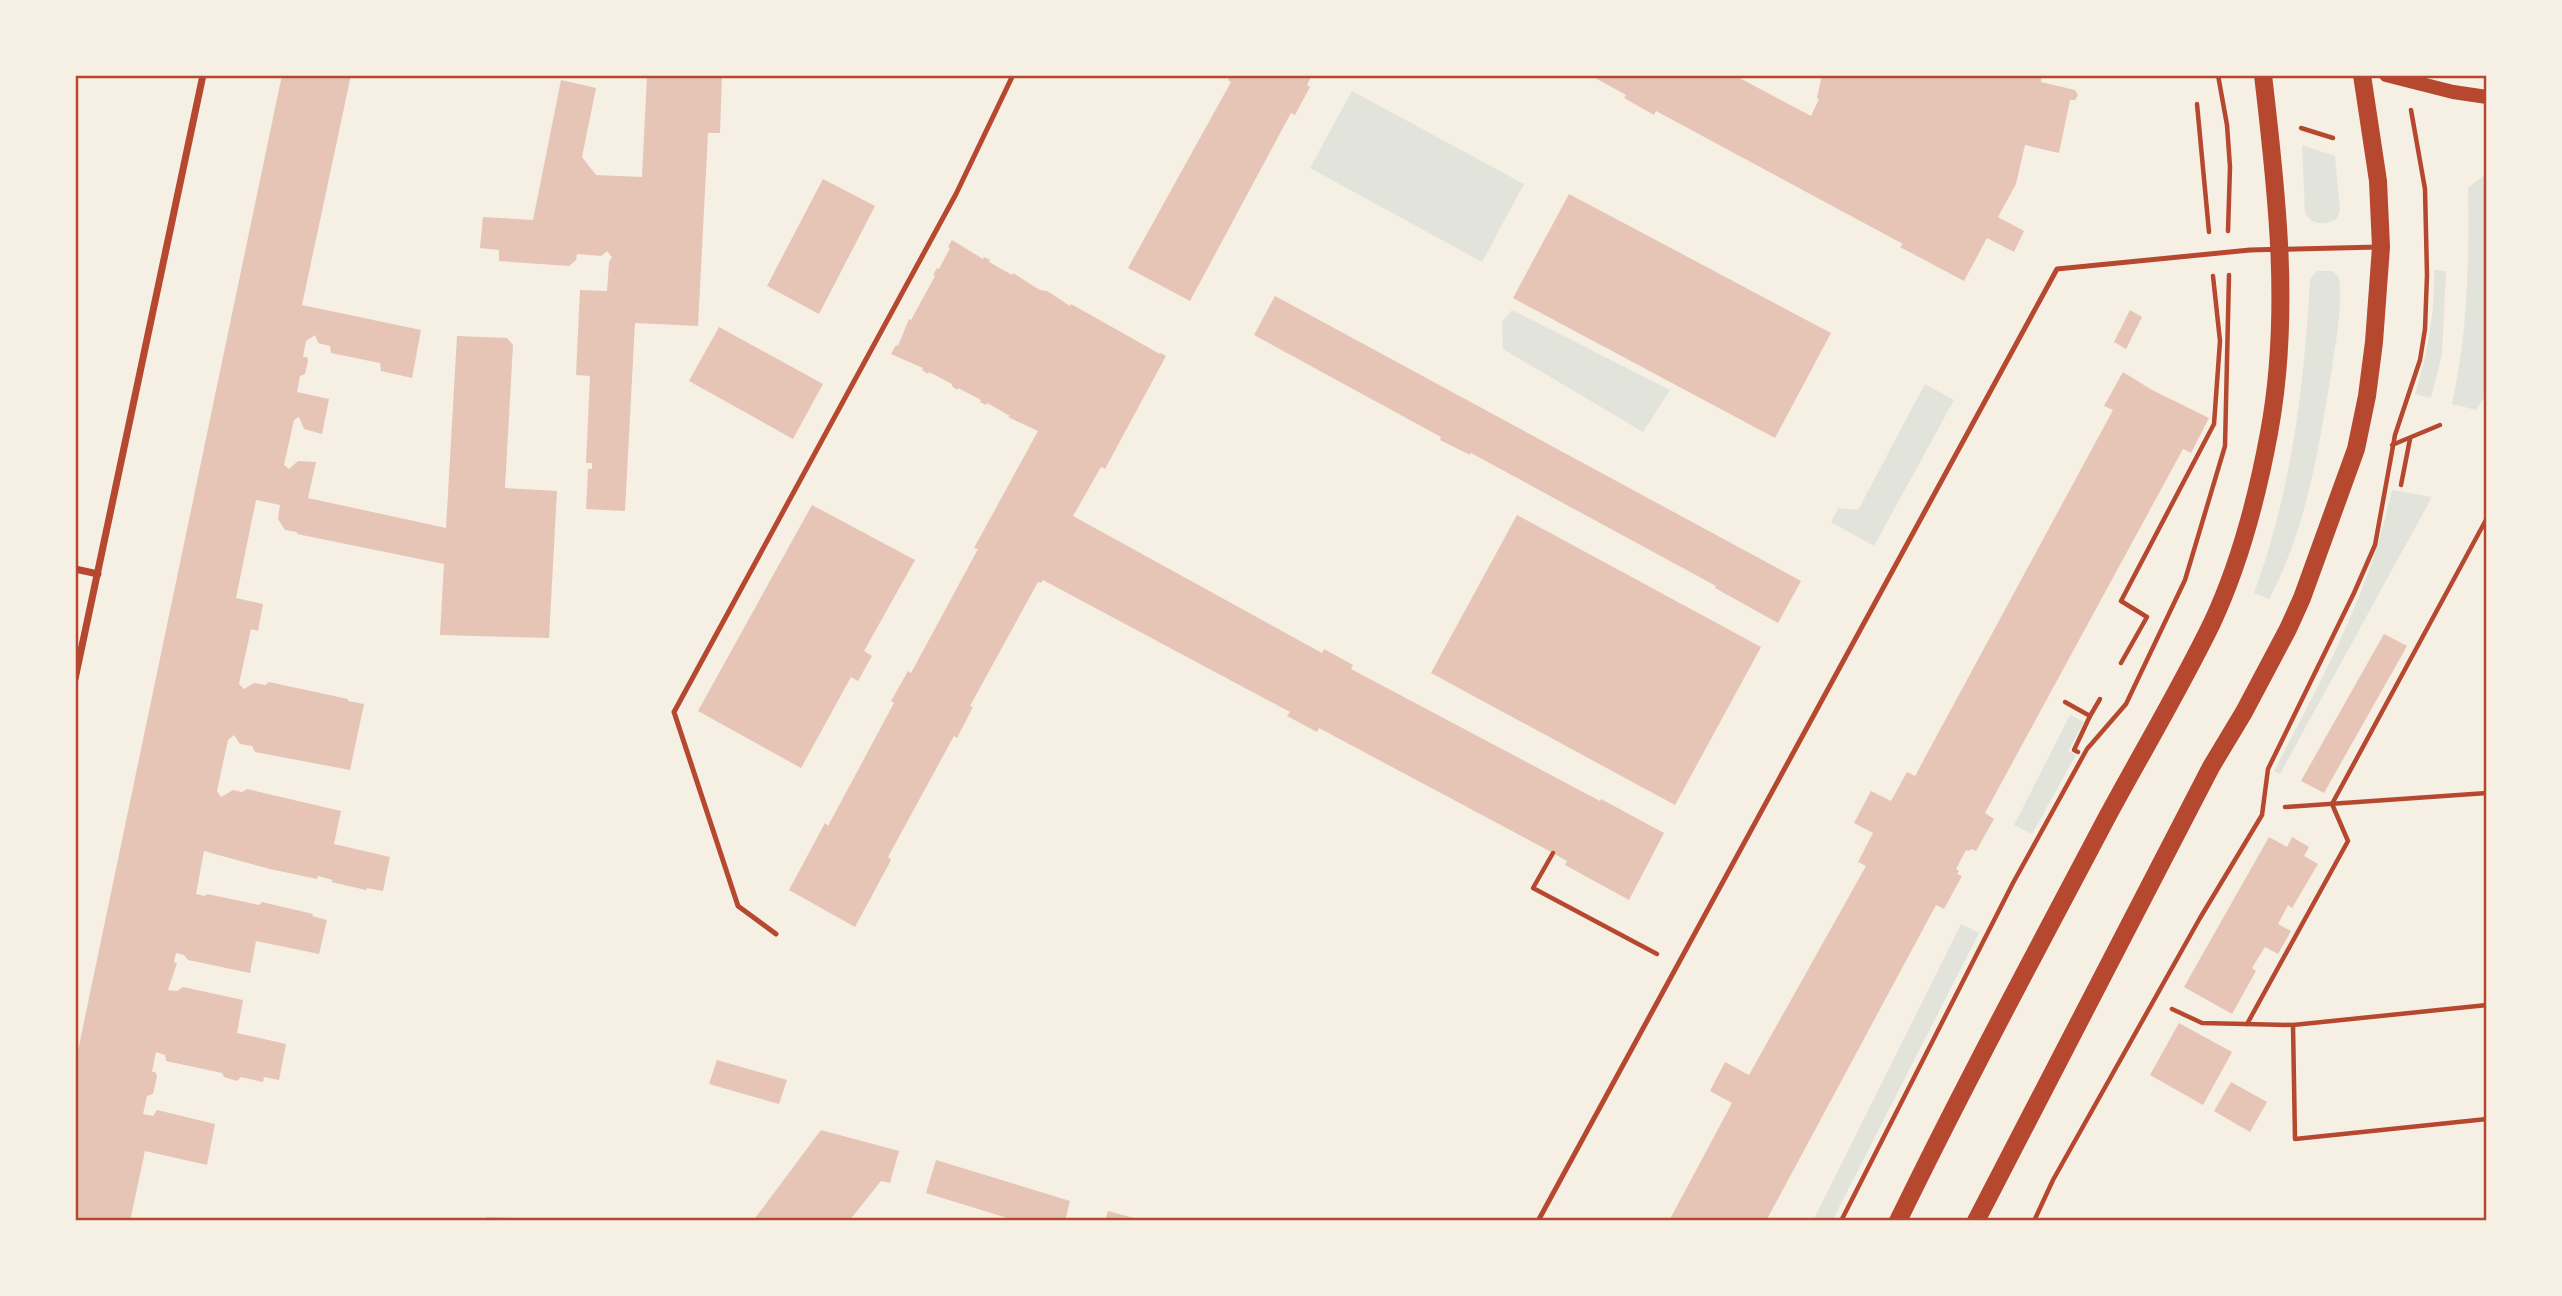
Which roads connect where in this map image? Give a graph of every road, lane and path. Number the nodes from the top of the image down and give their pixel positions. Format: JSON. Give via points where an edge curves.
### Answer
{"nodes":[{"id":1,"x":203,"y":75,"type":"edge"},
{"id":2,"x":1013,"y":75,"type":"edge"},
{"id":3,"x":2218,"y":75,"type":"edge"},
{"id":4,"x":2263,"y":75,"type":"edge"},
{"id":5,"x":2362,"y":75,"type":"edge"},
{"id":6,"x":2386,"y":75,"type":"edge"},
{"id":7,"x":2406,"y":80,"type":"junction"},
{"id":8,"x":2487,"y":97,"type":"edge"},
{"id":9,"x":2197,"y":104,"type":"dead end"},
{"id":10,"x":2301,"y":128,"type":"dead end"},
{"id":11,"x":2333,"y":138,"type":"dead end"},
{"id":12,"x":2425,"y":189,"type":"dead end"},
{"id":13,"x":2381,"y":247,"type":"junction"},
{"id":14,"x":2280,"y":250,"type":"junction"},
{"id":15,"x":2228,"y":253,"type":"junction"},
{"id":16,"x":2211,"y":254,"type":"junction"},
{"id":17,"x":2440,"y":425,"type":"dead end"},
{"id":18,"x":2410,"y":439,"type":"junction"},
{"id":19,"x":2382,"y":449,"type":"dead end"},
{"id":20,"x":2401,"y":485,"type":"dead end"},
{"id":21,"x":2487,"y":518,"type":"edge"},
{"id":22,"x":75,"y":569,"type":"edge"},
{"id":23,"x":97,"y":574,"type":"junction"},
{"id":24,"x":2121,"y":663,"type":"dead end"},
{"id":25,"x":75,"y":678,"type":"edge"},
{"id":26,"x":2099,"y":699,"type":"dead end"},
{"id":27,"x":2066,"y":702,"type":"dead end"},
{"id":28,"x":2090,"y":716,"type":"junction"},
{"id":29,"x":2078,"y":752,"type":"dead end"},
{"id":30,"x":2487,"y":793,"type":"edge"},
{"id":31,"x":2332,"y":804,"type":"junction"},
{"id":32,"x":2285,"y":807,"type":"dead end"},
{"id":33,"x":1553,"y":853,"type":"dead end"},
{"id":34,"x":776,"y":934,"type":"dead end"},
{"id":35,"x":1677,"y":965,"type":"junction"},
{"id":36,"x":2487,"y":1005,"type":"edge"},
{"id":37,"x":2172,"y":1009,"type":"dead end"},
{"id":38,"x":2247,"y":1024,"type":"junction"},
{"id":39,"x":2293,"y":1025,"type":"junction"},
{"id":40,"x":2487,"y":1119,"type":"edge"},
{"id":41,"x":1538,"y":1221,"type":"edge"},
{"id":42,"x":1841,"y":1221,"type":"edge"},
{"id":43,"x":1898,"y":1221,"type":"edge"},
{"id":44,"x":1976,"y":1221,"type":"edge"}],
"edges":[{"from":1,"to":23,"type":"street"},
{"from":2,"to":34,"type":"lane","via":[[957,194],[674,712],[738,906]]},
{"from":3,"to":15,"type":"path","via":[[2230,167]]},
{"from":4,"to":14,"type":"main road"},
{"from":5,"to":13,"type":"main road","via":[[2378,180]]},
{"from":6,"to":7,"type":"main road"},
{"from":7,"to":8,"type":"main road"},
{"from":7,"to":12,"type":"path"},
{"from":9,"to":16,"type":"path"},
{"from":10,"to":11,"type":"path"},
{"from":13,"to":14,"type":"lane"},
{"from":13,"to":44,"type":"main road","via":[[2367,396],[2356,449],[2302,598]]},
{"from":14,"to":15,"type":"lane"},
{"from":14,"to":43,"type":"main road","via":[[2273,407],[2259,483],[2235,565],[2212,621],[1979,1058]]},
{"from":15,"to":16,"type":"lane"},
{"from":15,"to":42,"type":"path","via":[[2225,446],[2185,580],[2126,704],[2087,749],[2013,883]]},
{"from":16,"to":24,"type":"path","via":[[2220,341],[2214,424],[2121,601],[2147,618]]},
{"from":16,"to":35,"type":"lane","via":[[2057,269]]},
{"from":17,"to":18,"type":"path"},
{"from":18,"to":19,"type":"path"},
{"from":18,"to":20,"type":"path"},
{"from":21,"to":31,"type":"path"},
{"from":22,"to":23,"type":"street"},
{"from":23,"to":25,"type":"street"},
{"from":26,"to":28,"type":"path"},
{"from":27,"to":28,"type":"path"},
{"from":28,"to":29,"type":"path","via":[[2074,750]]},
{"from":30,"to":31,"type":"path"},
{"from":31,"to":32,"type":"path"},
{"from":31,"to":38,"type":"path","via":[[2348,841]]},
{"from":33,"to":35,"type":"path","via":[[1533,888]]},
{"from":35,"to":41,"type":"lane"},
{"from":36,"to":39,"type":"path"},
{"from":37,"to":38,"type":"path","via":[[2202,1023]]},
{"from":38,"to":39,"type":"path"},
{"from":39,"to":40,"type":"path","via":[[2295,1139]]}]}
